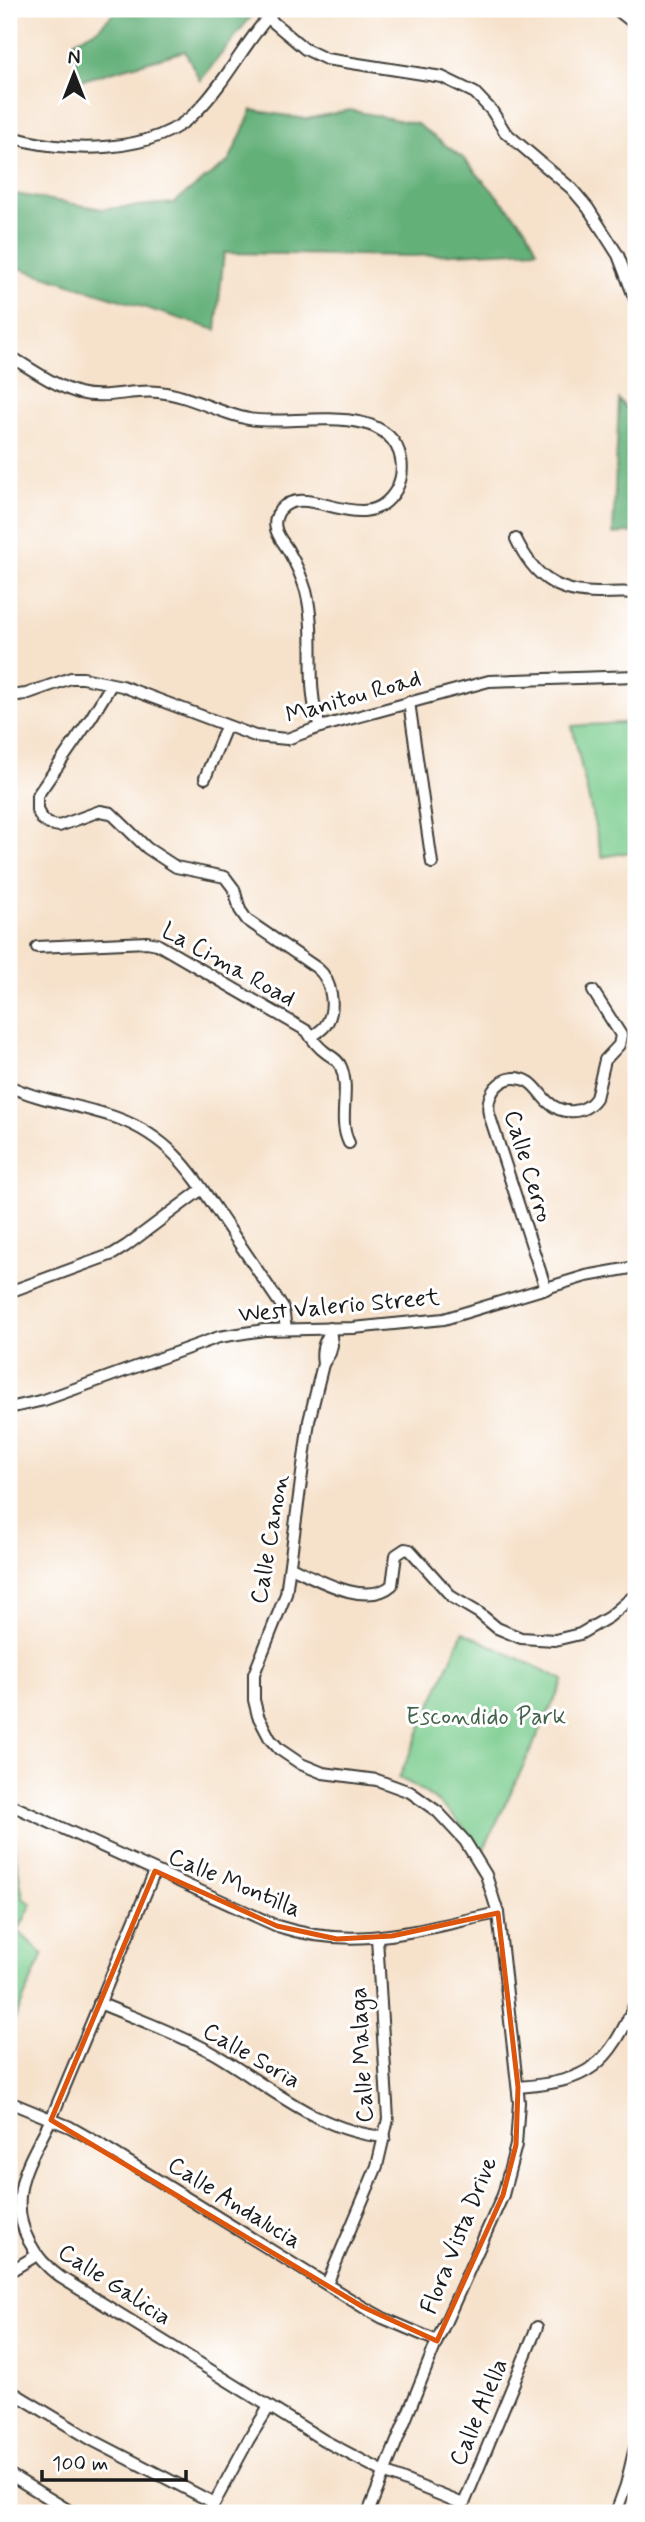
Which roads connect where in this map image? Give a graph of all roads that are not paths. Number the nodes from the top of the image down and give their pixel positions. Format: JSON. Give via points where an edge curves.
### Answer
{"nodes":[{"id":1,"x":616,"y":9,"type":"edge"},
{"id":2,"x":271,"y":13,"type":"edge"},
{"id":3,"x":636,"y":26,"type":"edge"},
{"id":4,"x":9,"y":136,"type":"edge"},
{"id":5,"x":636,"y":302,"type":"edge"},
{"id":6,"x":9,"y":356,"type":"edge"},
{"id":7,"x":516,"y":540,"type":"dead end"},
{"id":8,"x":636,"y":593,"type":"edge"},
{"id":9,"x":636,"y":676,"type":"edge"},
{"id":10,"x":111,"y":685,"type":"junction"},
{"id":11,"x":9,"y":696,"type":"edge"},
{"id":12,"x":409,"y":702,"type":"junction"},
{"id":13,"x":226,"y":727,"type":"junction"},
{"id":14,"x":320,"y":727,"type":"junction"},
{"id":15,"x":205,"y":778,"type":"dead end"},
{"id":16,"x":432,"y":863,"type":"dead end"},
{"id":17,"x":37,"y":947,"type":"dead end"},
{"id":18,"x":593,"y":990,"type":"dead end"},
{"id":19,"x":311,"y":1037,"type":"junction"},
{"id":20,"x":9,"y":1086,"type":"edge"},
{"id":21,"x":349,"y":1143,"type":"dead end"},
{"id":22,"x":202,"y":1189,"type":"junction"},
{"id":23,"x":636,"y":1267,"type":"edge"},
{"id":24,"x":546,"y":1289,"type":"junction"},
{"id":25,"x":9,"y":1292,"type":"edge"},
{"id":26,"x":286,"y":1329,"type":"junction"},
{"id":27,"x":330,"y":1330,"type":"junction"},
{"id":28,"x":9,"y":1408,"type":"edge"},
{"id":29,"x":290,"y":1567,"type":"junction"},
{"id":30,"x":636,"y":1594,"type":"edge"},
{"id":31,"x":9,"y":1804,"type":"edge"},
{"id":32,"x":466,"y":1841,"type":"joint"},
{"id":33,"x":155,"y":1871,"type":"junction"},
{"id":34,"x":499,"y":1913,"type":"junction"},
{"id":35,"x":377,"y":1938,"type":"junction"},
{"id":36,"x":636,"y":2001,"type":"edge"},
{"id":37,"x":99,"y":2003,"type":"junction"},
{"id":38,"x":518,"y":2087,"type":"junction"},
{"id":39,"x":9,"y":2102,"type":"edge"},
{"id":40,"x":51,"y":2120,"type":"junction"},
{"id":41,"x":385,"y":2137,"type":"junction"},
{"id":42,"x":37,"y":2255,"type":"junction"},
{"id":43,"x":9,"y":2272,"type":"edge"},
{"id":44,"x":327,"y":2284,"type":"junction"},
{"id":45,"x":537,"y":2327,"type":"dead end"},
{"id":46,"x":437,"y":2341,"type":"junction"},
{"id":47,"x":9,"y":2390,"type":"edge"},
{"id":48,"x":269,"y":2407,"type":"junction"},
{"id":49,"x":636,"y":2442,"type":"edge"},
{"id":50,"x":384,"y":2472,"type":"junction"},
{"id":51,"x":9,"y":2474,"type":"edge"},
{"id":52,"x":211,"y":2508,"type":"edge"},
{"id":53,"x":461,"y":2508,"type":"edge"},
{"id":54,"x":73,"y":2513,"type":"edge"},
{"id":55,"x":368,"y":2513,"type":"edge"},
{"id":56,"x":616,"y":2513,"type":"edge"}],
"edges":[{"from":1,"to":3,"type":"street"},
{"from":2,"to":4,"type":"street","via":[[207,101],[167,132],[141,141],[87,147]]},
{"from":2,"to":5,"type":"street","via":[[305,49],[326,60],[442,77],[475,93],[505,132],[589,208],[618,255]]},
{"from":6,"to":14,"type":"street","via":[[79,393],[158,392],[263,421],[341,419],[384,432],[394,442],[401,459],[401,477],[394,494],[380,506],[363,512],[296,501],[281,509],[275,520],[276,531],[298,570],[311,614],[312,697]]},
{"from":7,"to":8,"type":"street","via":[[536,571],[555,585],[597,593]]},
{"from":9,"to":12,"type":"street","name":"Manitou Road","via":[[489,681]]},
{"from":10,"to":11,"type":"street","name":"Manitou Road","via":[[71,678]]},
{"from":10,"to":13,"type":"street","name":"Manitou Road"},
{"from":10,"to":19,"type":"street","name":"La Cima Road","via":[[41,787],[36,800],[39,814],[59,827],[100,811],[111,813],[147,848],[176,867],[229,880],[247,920],[325,976],[330,1017]]},
{"from":12,"to":14,"type":"street","name":"Manitou Road"},
{"from":12,"to":16,"type":"street"},
{"from":13,"to":14,"type":"street","name":"Manitou Road","via":[[271,739],[296,737]]},
{"from":13,"to":15,"type":"street"},
{"from":17,"to":19,"type":"street","name":"La Cima Road","via":[[158,944]]},
{"from":18,"to":24,"type":"street","name":"Calle Cerro","via":[[621,1035],[619,1045],[605,1060],[593,1103],[580,1111],[563,1110],[531,1083],[515,1078],[495,1087],[488,1103]]},
{"from":19,"to":21,"type":"street","name":"La Cima Road","via":[[338,1061],[343,1072],[344,1127]]},
{"from":20,"to":22,"type":"street","via":[[133,1125],[169,1149]]},
{"from":22,"to":25,"type":"street","via":[[113,1254]]},
{"from":22,"to":26,"type":"street","via":[[283,1308]]},
{"from":23,"to":24,"type":"street","name":"West Valerio Street"},
{"from":24,"to":27,"type":"street","name":"West Valerio Street","via":[[444,1318]]},
{"from":26,"to":27,"type":"street","name":"West Valerio Street"},
{"from":26,"to":28,"type":"street","name":"West Valerio Street","via":[[219,1337],[56,1396]]},
{"from":27,"to":29,"type":"street","name":"Calle Canon","via":[[332,1345],[309,1421]]},
{"from":29,"to":30,"type":"street","via":[[349,1591],[380,1594],[392,1586],[396,1555],[410,1550],[452,1597],[497,1629],[537,1640],[580,1634],[610,1617]]},
{"from":29,"to":32,"type":"street","name":"Calle Canon","via":[[283,1604],[254,1674],[254,1700],[263,1728],[279,1749],[309,1769],[377,1780],[410,1792]]},
{"from":31,"to":33,"type":"street","name":"Calle Montilla"},
{"from":32,"to":34,"type":"street","name":"Flora Vista Drive","via":[[486,1875]]},
{"from":33,"to":35,"type":"street","name":"Calle Montilla","via":[[292,1931],[337,1939]]},
{"from":33,"to":37,"type":"street","name":"Calle Galicia"},
{"from":34,"to":35,"type":"street","name":"Calle Montilla"},
{"from":34,"to":38,"type":"street","name":"Flora Vista Drive"},
{"from":35,"to":41,"type":"street","name":"Calle Malaga","via":[[388,2100]]},
{"from":36,"to":38,"type":"street","via":[[623,2034],[598,2063],[560,2082]]},
{"from":37,"to":40,"type":"street","name":"Calle Galicia"},
{"from":37,"to":41,"type":"street","name":"Calle Soria","via":[[212,2053],[335,2126]]},
{"from":38,"to":46,"type":"street","name":"Flora Vista Drive","via":[[516,2145],[503,2195]]},
{"from":39,"to":40,"type":"street","name":"Calle Andalucia"},
{"from":40,"to":42,"type":"street","name":"Calle Galicia","via":[[24,2174],[19,2198],[21,2222]]},
{"from":40,"to":44,"type":"street","name":"Calle Andalucia","via":[[93,2140]]},
{"from":41,"to":44,"type":"street","name":"Calle Malaga"},
{"from":42,"to":43,"type":"street"},
{"from":42,"to":48,"type":"street","name":"Calle Galicia","via":[[60,2277]]},
{"from":44,"to":46,"type":"street","name":"Calle Andalucia","via":[[383,2318]]},
{"from":45,"to":53,"type":"street","name":"Calle Alella"},
{"from":46,"to":50,"type":"street","name":"Flora Vista Drive"},
{"from":47,"to":52,"type":"street"},
{"from":48,"to":50,"type":"street","name":"Calle Galicia"},
{"from":48,"to":52,"type":"street"},
{"from":49,"to":56,"type":"street"},
{"from":50,"to":53,"type":"street","name":"Calle Galicia"},
{"from":50,"to":55,"type":"street","name":"Flora Vista Drive"},
{"from":51,"to":54,"type":"street"}]}
